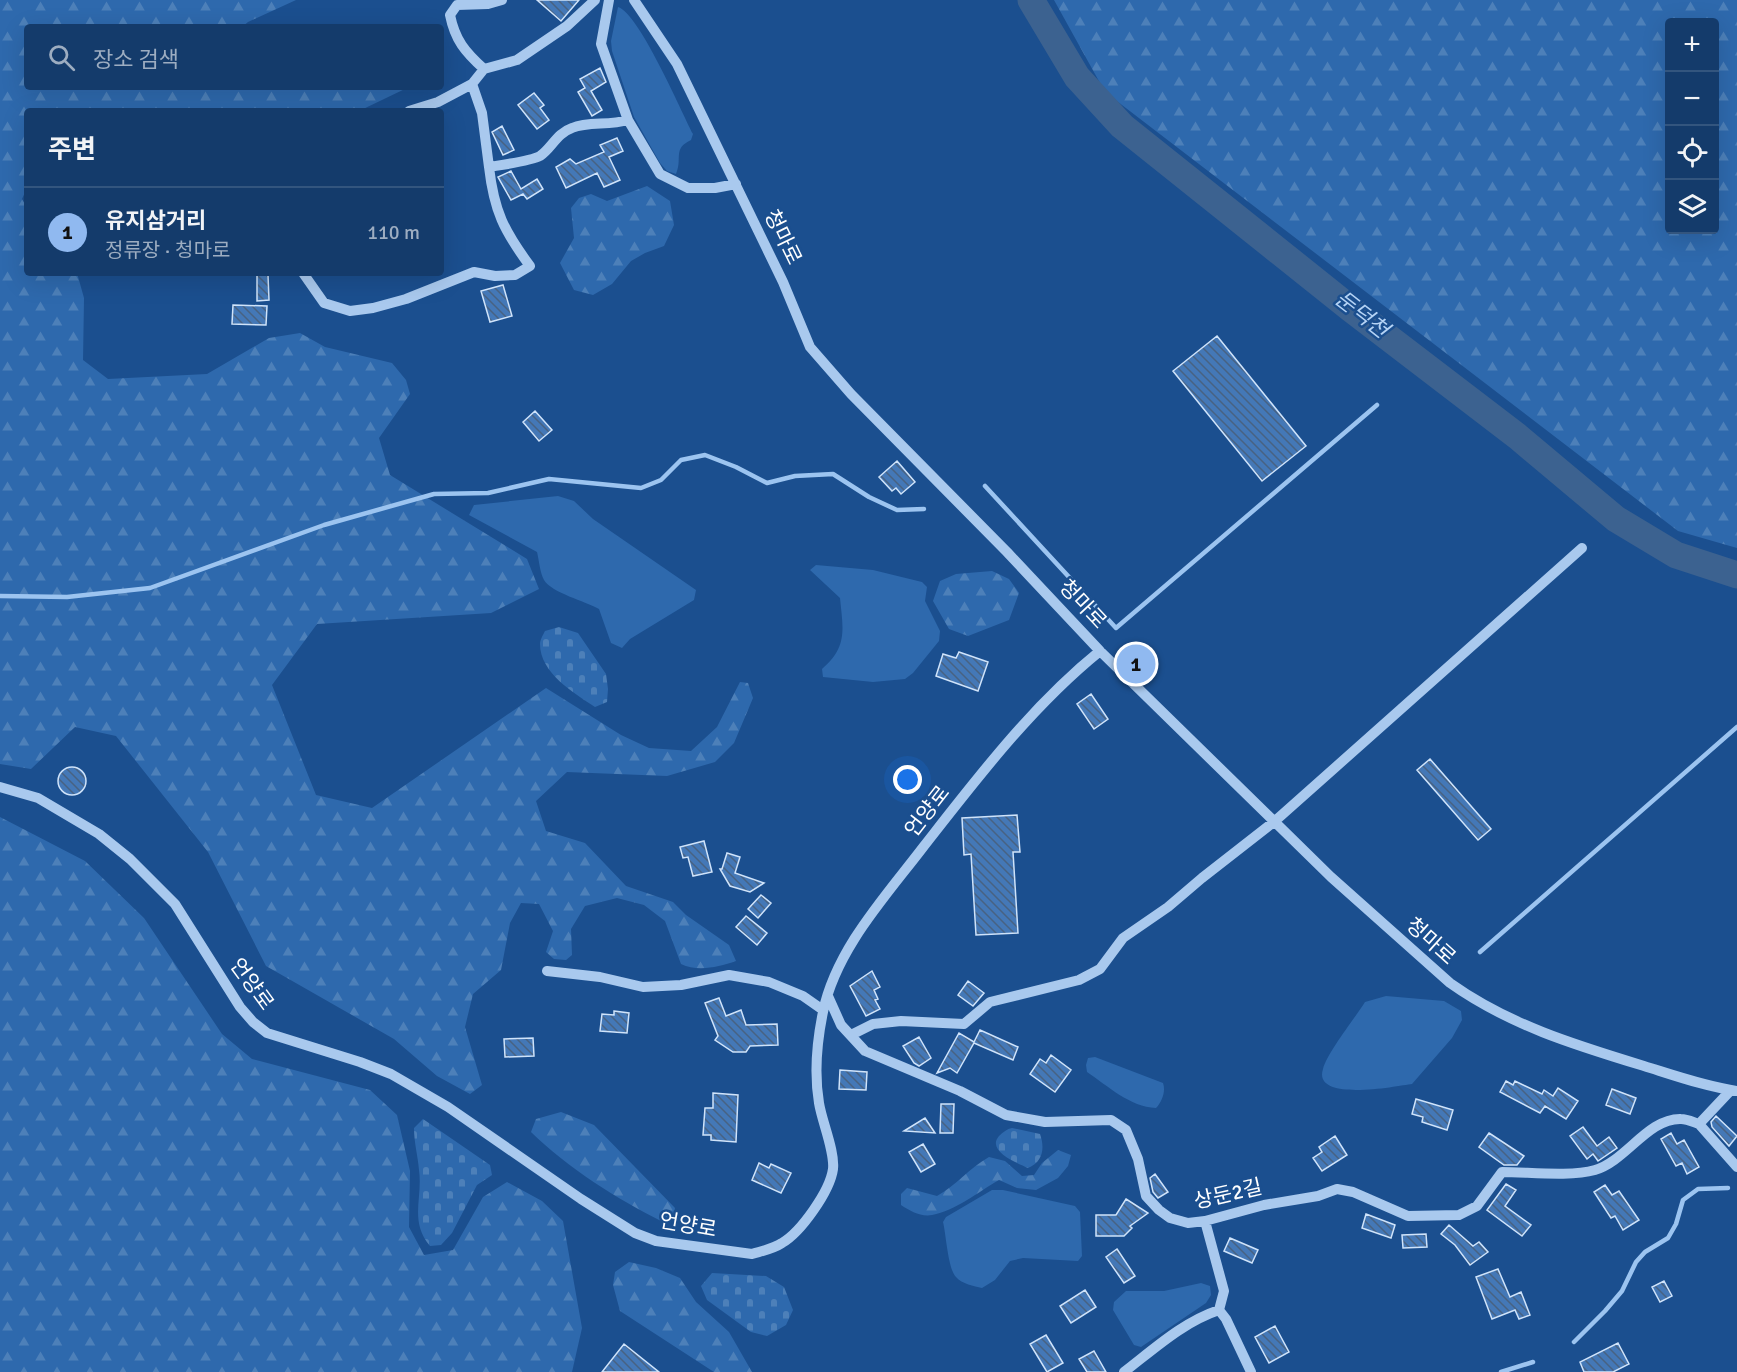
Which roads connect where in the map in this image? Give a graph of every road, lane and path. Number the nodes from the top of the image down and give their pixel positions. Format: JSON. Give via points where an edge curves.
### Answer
{"nodes":[{"id":1,"x":502,"y":0,"type":"edge"},
{"id":2,"x":595,"y":0,"type":"edge"},
{"id":3,"x":609,"y":0,"type":"edge"},
{"id":4,"x":634,"y":0,"type":"edge"},
{"id":5,"x":484,"y":69,"type":"junction"},
{"id":6,"x":472,"y":84,"type":"junction"},
{"id":7,"x":419,"y":108,"type":"edge"},
{"id":8,"x":627,"y":120,"type":"junction"},
{"id":9,"x":489,"y":167,"type":"junction"},
{"id":10,"x":736,"y":184,"type":"junction"},
{"id":11,"x":305,"y":276,"type":"edge"},
{"id":12,"x":1582,"y":548,"type":"dead end"},
{"id":13,"x":1100,"y":651,"type":"junction"},
{"id":14,"x":0,"y":787,"type":"edge"},
{"id":15,"x":1275,"y":821,"type":"junction"},
{"id":16,"x":547,"y":971,"type":"dead end"},
{"id":17,"x":828,"y":996,"type":"junction"},
{"id":18,"x":823,"y":1010,"type":"junction"},
{"id":19,"x":851,"y":1035,"type":"junction"},
{"id":20,"x":1734,"y":1091,"type":"edge"},
{"id":21,"x":1699,"y":1124,"type":"junction"},
{"id":22,"x":1737,"y":1167,"type":"edge"},
{"id":23,"x":1205,"y":1221,"type":"junction"},
{"id":24,"x":1219,"y":1310,"type":"junction"},
{"id":25,"x":1124,"y":1372,"type":"edge"},
{"id":26,"x":1251,"y":1372,"type":"edge"}],
"edges":[{"from":1,"to":5,"type":"street","via":[[457,5],[450,15],[465,52]]},
{"from":2,"to":5,"type":"street","via":[[540,46],[517,60]]},
{"from":3,"to":8,"type":"street","via":[[601,44]]},
{"from":4,"to":10,"type":"street","name":"청마로","via":[[677,64]]},
{"from":5,"to":6,"type":"street"},
{"from":6,"to":7,"type":"street"},
{"from":6,"to":9,"type":"street","via":[[482,113]]},
{"from":8,"to":9,"type":"street","via":[[571,128],[540,156]]},
{"from":8,"to":10,"type":"street","via":[[660,174],[688,188]]},
{"from":9,"to":11,"type":"street","via":[[500,217],[530,266],[515,275],[474,272],[406,299],[350,311],[324,303]]},
{"from":10,"to":13,"type":"street","name":"청마로","via":[[810,347]]},
{"from":12,"to":15,"type":"street"},
{"from":13,"to":15,"type":"street","name":"청마로"},
{"from":13,"to":17,"type":"street","name":"언양로","via":[[1070,675],[1026,721],[968,791],[861,930]]},
{"from":14,"to":18,"type":"street","name":"언양로","via":[[38,798],[99,834],[130,859],[175,904],[240,1007],[267,1033],[391,1074],[448,1107],[581,1199],[635,1233],[656,1241],[752,1254],[783,1243],[817,1206],[833,1169],[818,1101],[818,1042]]},
{"from":15,"to":19,"type":"street","via":[[1168,908],[1123,938],[1100,969],[1079,980],[990,1002],[964,1024],[901,1021],[873,1024]]},
{"from":15,"to":20,"type":"street","name":"청마로","via":[[1450,984],[1481,1005],[1580,1046]]},
{"from":16,"to":18,"type":"street","via":[[643,987],[681,985],[729,975],[769,982],[803,996]]},
{"from":17,"to":18,"type":"street","name":"언양로"},
{"from":17,"to":19,"type":"street","name":"상둔2길","via":[[841,1025]]},
{"from":19,"to":23,"type":"street","name":"상둔2길","via":[[866,1051],[1006,1115],[1045,1122],[1111,1120],[1126,1130],[1138,1159],[1146,1196],[1159,1210],[1188,1223]]},
{"from":20,"to":21,"type":"street"},
{"from":21,"to":22,"type":"street"},
{"from":21,"to":23,"type":"street","name":"상둔2길","via":[[1682,1119],[1669,1121],[1613,1162],[1594,1170],[1502,1172],[1477,1206],[1459,1215],[1408,1216],[1337,1189]]},
{"from":23,"to":24,"type":"street","via":[[1224,1291]]},
{"from":24,"to":25,"type":"street","via":[[1200,1316]]},
{"from":24,"to":26,"type":"street"}]}
